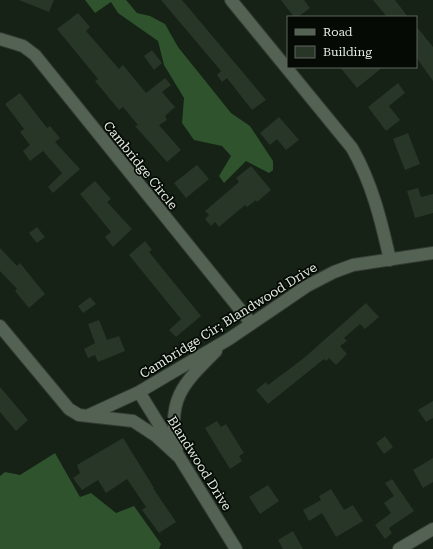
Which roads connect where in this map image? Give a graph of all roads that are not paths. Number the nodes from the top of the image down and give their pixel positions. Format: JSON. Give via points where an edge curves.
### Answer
{"nodes":[{"id":1,"x":231,"y":0,"type":"edge"},
{"id":2,"x":0,"y":39,"type":"edge"},
{"id":3,"x":433,"y":253,"type":"edge"},
{"id":4,"x":390,"y":260,"type":"junction"},
{"id":5,"x":251,"y":323,"type":"junction"},
{"id":6,"x":0,"y":326,"type":"edge"},
{"id":7,"x":229,"y":339,"type":"junction"},
{"id":8,"x":139,"y":392,"type":"junction"},
{"id":9,"x":89,"y":415,"type":"junction"},
{"id":10,"x":179,"y":457,"type":"junction"},
{"id":11,"x":433,"y":528,"type":"edge"},
{"id":12,"x":236,"y":549,"type":"edge"},
{"id":13,"x":399,"y":549,"type":"edge"}],
"edges":[{"from":1,"to":4,"type":"street","via":[[352,148],[374,194]]},
{"from":2,"to":5,"type":"street","name":"Cambridge Circle","via":[[23,46],[35,55]]},
{"from":3,"to":4,"type":"street","name":"Cambridge Cir; Blandwood Drive"},
{"from":4,"to":5,"type":"street","name":"Cambridge Cir; Blandwood Drive","via":[[353,265],[334,272],[307,286]]},
{"from":5,"to":7,"type":"street","name":"Cambridge Cir; Blandwood Drive"},
{"from":6,"to":9,"type":"street","via":[[70,408],[79,415]]},
{"from":7,"to":8,"type":"street","name":"Cambridge Cir; Blandwood Drive"},
{"from":7,"to":10,"type":"street","via":[[188,380],[176,400],[174,426]]},
{"from":8,"to":9,"type":"street","name":"Cambridge Cir; Blandwood Drive"},
{"from":8,"to":10,"type":"street","name":"Blandwood Drive"},
{"from":9,"to":10,"type":"street","via":[[133,421],[156,436]]},
{"from":10,"to":12,"type":"street","name":"Blandwood Drive"},
{"from":11,"to":13,"type":"street"}]}
